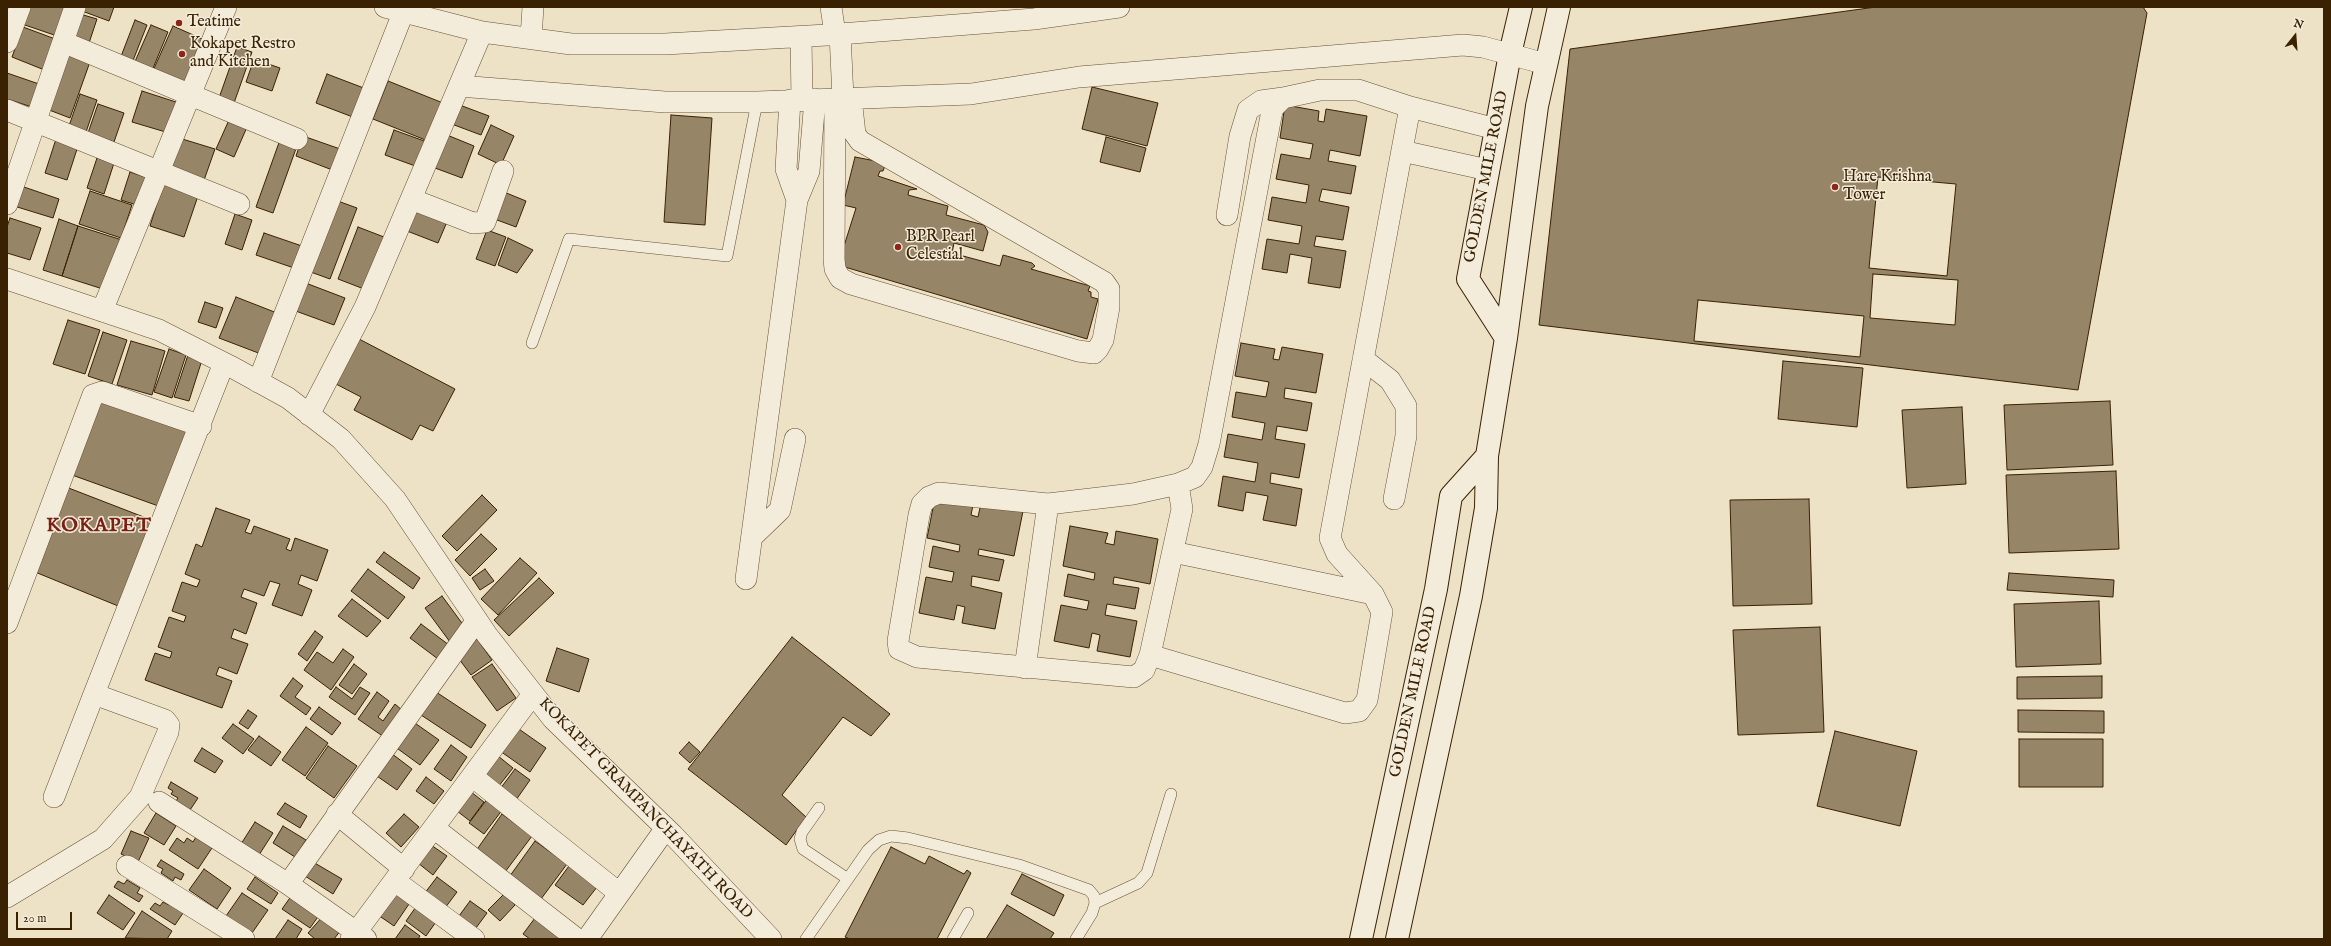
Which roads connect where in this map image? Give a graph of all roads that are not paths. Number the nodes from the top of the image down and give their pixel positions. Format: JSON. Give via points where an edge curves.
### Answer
{"nodes":[{"id":1,"x":20,"y":7,"type":"edge"},
{"id":2,"x":75,"y":7,"type":"edge"},
{"id":3,"x":226,"y":7,"type":"edge"},
{"id":4,"x":519,"y":7,"type":"edge"},
{"id":5,"x":533,"y":7,"type":"edge"},
{"id":6,"x":831,"y":7,"type":"edge"},
{"id":7,"x":845,"y":7,"type":"edge"},
{"id":8,"x":1119,"y":7,"type":"edge"},
{"id":9,"x":1521,"y":7,"type":"edge"},
{"id":10,"x":1559,"y":7,"type":"edge"},
{"id":11,"x":394,"y":10,"type":"edge"},
{"id":12,"x":1030,"y":13,"type":"edge"},
{"id":13,"x":482,"y":32,"type":"junction"},
{"id":14,"x":842,"y":34,"type":"junction"},
{"id":15,"x":524,"y":37,"type":"junction"},
{"id":16,"x":800,"y":37,"type":"junction"},
{"id":17,"x":7,"y":42,"type":"edge"},
{"id":18,"x":63,"y":42,"type":"junction"},
{"id":19,"x":1510,"y":54,"type":"junction"},
{"id":20,"x":1546,"y":64,"type":"junction"},
{"id":21,"x":459,"y":86,"type":"junction"},
{"id":22,"x":190,"y":96,"type":"junction"},
{"id":23,"x":1283,"y":98,"type":"junction"},
{"id":24,"x":823,"y":99,"type":"junction"},
{"id":25,"x":757,"y":102,"type":"junction"},
{"id":26,"x":1410,"y":107,"type":"junction"},
{"id":27,"x":7,"y":110,"type":"edge"},
{"id":28,"x":36,"y":120,"type":"junction"},
{"id":29,"x":1496,"y":129,"type":"junction"},
{"id":30,"x":857,"y":138,"type":"junction"},
{"id":31,"x":296,"y":139,"type":"dead end"},
{"id":32,"x":835,"y":140,"type":"junction"},
{"id":33,"x":1402,"y":151,"type":"junction"},
{"id":34,"x":1488,"y":170,"type":"junction"},
{"id":35,"x":159,"y":171,"type":"junction"},
{"id":36,"x":503,"y":172,"type":"dead end"},
{"id":37,"x":411,"y":199,"type":"junction"},
{"id":38,"x":7,"y":202,"type":"edge"},
{"id":39,"x":239,"y":204,"type":"dead end"},
{"id":40,"x":1227,"y":215,"type":"dead end"},
{"id":41,"x":7,"y":279,"type":"edge"},
{"id":42,"x":102,"y":311,"type":"junction"},
{"id":43,"x":1506,"y":338,"type":"junction"},
{"id":44,"x":532,"y":343,"type":"dead end"},
{"id":45,"x":1363,"y":359,"type":"junction"},
{"id":46,"x":219,"y":361,"type":"junction"},
{"id":47,"x":258,"y":382,"type":"junction"},
{"id":48,"x":772,"y":395,"type":"junction"},
{"id":49,"x":309,"y":415,"type":"junction"},
{"id":50,"x":196,"y":424,"type":"junction"},
{"id":51,"x":795,"y":439,"type":"dead end"},
{"id":52,"x":1487,"y":456,"type":"junction"},
{"id":53,"x":1178,"y":484,"type":"junction"},
{"id":54,"x":1394,"y":499,"type":"dead end"},
{"id":55,"x":773,"y":502,"type":"dead end"},
{"id":56,"x":1048,"y":504,"type":"junction"},
{"id":57,"x":753,"y":536,"type":"junction"},
{"id":58,"x":1173,"y":552,"type":"junction"},
{"id":59,"x":746,"y":579,"type":"dead end"},
{"id":60,"x":1373,"y":594,"type":"junction"},
{"id":61,"x":477,"y":620,"type":"junction"},
{"id":62,"x":7,"y":623,"type":"edge"},
{"id":63,"x":1150,"y":655,"type":"junction"},
{"id":64,"x":1025,"y":668,"type":"junction"},
{"id":65,"x":94,"y":694,"type":"junction"},
{"id":66,"x":533,"y":694,"type":"junction"},
{"id":67,"x":472,"y":776,"type":"junction"},
{"id":68,"x":1171,"y":794,"type":"dead end"},
{"id":69,"x":54,"y":797,"type":"dead end"},
{"id":70,"x":159,"y":802,"type":"dead end"},
{"id":71,"x":819,"y":808,"type":"dead end"},
{"id":72,"x":337,"y":814,"type":"junction"},
{"id":73,"x":434,"y":828,"type":"junction"},
{"id":74,"x":666,"y":828,"type":"junction"},
{"id":75,"x":127,"y":866,"type":"dead end"},
{"id":76,"x":399,"y":875,"type":"junction"},
{"id":77,"x":848,"y":879,"type":"junction"},
{"id":78,"x":288,"y":884,"type":"junction"},
{"id":79,"x":619,"y":893,"type":"junction"},
{"id":80,"x":7,"y":897,"type":"edge"},
{"id":81,"x":1095,"y":903,"type":"junction"},
{"id":82,"x":968,"y":913,"type":"dead end"},
{"id":83,"x":358,"y":937,"type":"edge"},
{"id":84,"x":244,"y":939,"type":"edge"},
{"id":85,"x":474,"y":939,"type":"edge"},
{"id":86,"x":577,"y":939,"type":"edge"},
{"id":87,"x":587,"y":939,"type":"edge"},
{"id":88,"x":771,"y":939,"type":"edge"},
{"id":89,"x":806,"y":939,"type":"edge"},
{"id":90,"x":953,"y":939,"type":"edge"},
{"id":91,"x":1076,"y":939,"type":"edge"},
{"id":92,"x":1361,"y":939,"type":"edge"},
{"id":93,"x":1397,"y":939,"type":"edge"}],
"edges":[{"from":1,"to":17,"type":"street"},
{"from":2,"to":18,"type":"street"},
{"from":3,"to":22,"type":"street"},
{"from":4,"to":15,"type":"street"},
{"from":5,"to":15,"type":"street"},
{"from":6,"to":14,"type":"street"},
{"from":7,"to":14,"type":"street"},
{"from":8,"to":12,"type":"street"},
{"from":9,"to":19,"type":"street","name":"GOLDEN MILE ROAD"},
{"from":10,"to":20,"type":"street"},
{"from":11,"to":13,"type":"street"},
{"from":11,"to":47,"type":"street"},
{"from":12,"to":14,"type":"street"},
{"from":13,"to":15,"type":"street"},
{"from":13,"to":21,"type":"street"},
{"from":14,"to":16,"type":"street"},
{"from":14,"to":24,"type":"street"},
{"from":15,"to":16,"type":"street","via":[[571,44],[664,44]]},
{"from":16,"to":24,"type":"street"},
{"from":18,"to":22,"type":"street"},
{"from":18,"to":28,"type":"street"},
{"from":19,"to":20,"type":"street"},
{"from":19,"to":24,"type":"street","via":[[1483,47],[1463,46],[1079,77],[971,94]]},
{"from":19,"to":29,"type":"street","name":"GOLDEN MILE ROAD"},
{"from":20,"to":43,"type":"street","via":[[1537,106]]},
{"from":21,"to":25,"type":"street","via":[[666,102]]},
{"from":21,"to":37,"type":"street"},
{"from":22,"to":31,"type":"street"},
{"from":22,"to":35,"type":"street"},
{"from":23,"to":26,"type":"street","via":[[1320,90],[1358,90]]},
{"from":23,"to":40,"type":"street","via":[[1261,101],[1248,110],[1240,136]]},
{"from":23,"to":53,"type":"street","via":[[1273,108],[1270,116],[1209,444],[1202,467],[1195,477]]},
{"from":24,"to":25,"type":"street"},
{"from":24,"to":30,"type":"street"},
{"from":24,"to":32,"type":"street"},
{"from":24,"to":48,"type":"street","via":[[786,170],[798,200]]},
{"from":25,"to":44,"type":"lane","via":[[727,256],[569,239]]},
{"from":26,"to":29,"type":"street"},
{"from":26,"to":33,"type":"street"},
{"from":27,"to":28,"type":"street"},
{"from":28,"to":35,"type":"street"},
{"from":28,"to":38,"type":"street"},
{"from":29,"to":34,"type":"street","name":"GOLDEN MILE ROAD"},
{"from":30,"to":32,"type":"street"},
{"from":30,"to":32,"type":"street","via":[[1104,282],[1109,289],[1110,307],[1103,340],[1098,349],[1094,353],[1086,353],[855,286],[840,278],[835,269],[834,259]]},
{"from":33,"to":34,"type":"street"},
{"from":33,"to":45,"type":"street"},
{"from":34,"to":43,"type":"street","name":"GOLDEN MILE ROAD","via":[[1468,279]]},
{"from":35,"to":39,"type":"street"},
{"from":35,"to":42,"type":"street"},
{"from":36,"to":37,"type":"street","via":[[485,222],[473,223]]},
{"from":37,"to":49,"type":"street","via":[[365,307]]},
{"from":41,"to":42,"type":"street","name":"KOKAPET GRAMPANCHAYATH ROAD"},
{"from":42,"to":46,"type":"street","name":"KOKAPET GRAMPANCHAYATH ROAD","via":[[158,330]]},
{"from":43,"to":52,"type":"street"},
{"from":45,"to":54,"type":"street","via":[[1390,380],[1406,406],[1406,436]]},
{"from":45,"to":60,"type":"street","via":[[1330,538],[1337,554]]},
{"from":46,"to":47,"type":"street","name":"KOKAPET GRAMPANCHAYATH ROAD"},
{"from":46,"to":50,"type":"street"},
{"from":47,"to":49,"type":"street","name":"KOKAPET GRAMPANCHAYATH ROAD","via":[[288,398]]},
{"from":48,"to":55,"type":"street","via":[[784,435]]},
{"from":48,"to":57,"type":"street"},
{"from":49,"to":61,"type":"street","name":"KOKAPET GRAMPANCHAYATH ROAD","via":[[341,439],[395,499]]},
{"from":50,"to":62,"type":"street","via":[[102,392],[93,395]]},
{"from":50,"to":65,"type":"street"},
{"from":51,"to":57,"type":"street","via":[[780,510]]},
{"from":52,"to":92,"type":"street","name":"GOLDEN MILE ROAD","via":[[1451,496],[1436,589]]},
{"from":52,"to":93,"type":"street","via":[[1486,508],[1471,596]]},
{"from":53,"to":56,"type":"street","via":[[1133,494]]},
{"from":53,"to":58,"type":"street","via":[[1182,509]]},
{"from":56,"to":64,"type":"street"},
{"from":56,"to":64,"type":"street","via":[[939,494],[929,497],[922,504],[919,515],[898,641],[899,649],[917,657]]},
{"from":57,"to":59,"type":"street"},
{"from":58,"to":60,"type":"street"},
{"from":58,"to":63,"type":"street"},
{"from":60,"to":63,"type":"street","via":[[1382,612],[1367,700],[1363,708],[1354,713],[1331,710]]},
{"from":61,"to":66,"type":"street","name":"KOKAPET GRAMPANCHAYATH ROAD"},
{"from":61,"to":72,"type":"street"},
{"from":63,"to":64,"type":"street","via":[[1144,670],[1134,676]]},
{"from":65,"to":69,"type":"street"},
{"from":65,"to":80,"type":"street","via":[[165,720],[169,725],[168,732],[140,797],[103,839]]},
{"from":66,"to":67,"type":"street"},
{"from":66,"to":74,"type":"street","name":"KOKAPET GRAMPANCHAYATH ROAD","via":[[552,719]]},
{"from":67,"to":73,"type":"street"},
{"from":67,"to":79,"type":"street"},
{"from":68,"to":81,"type":"lane","via":[[1147,873],[1138,883]]},
{"from":70,"to":78,"type":"street"},
{"from":71,"to":77,"type":"lane","via":[[802,832],[800,839],[803,849]]},
{"from":72,"to":76,"type":"street"},
{"from":72,"to":78,"type":"street"},
{"from":73,"to":76,"type":"street"},
{"from":73,"to":86,"type":"street"},
{"from":74,"to":79,"type":"street"},
{"from":74,"to":88,"type":"street","name":"KOKAPET GRAMPANCHAYATH ROAD"},
{"from":75,"to":84,"type":"street"},
{"from":76,"to":83,"type":"street"},
{"from":76,"to":85,"type":"street"},
{"from":77,"to":81,"type":"lane","via":[[868,850],[879,840],[891,836],[1019,865],[1089,890],[1094,896]]},
{"from":77,"to":89,"type":"lane"},
{"from":78,"to":83,"type":"street"},
{"from":79,"to":87,"type":"street"},
{"from":81,"to":91,"type":"lane","via":[[1092,913]]},
{"from":82,"to":90,"type":"lane"}]}
